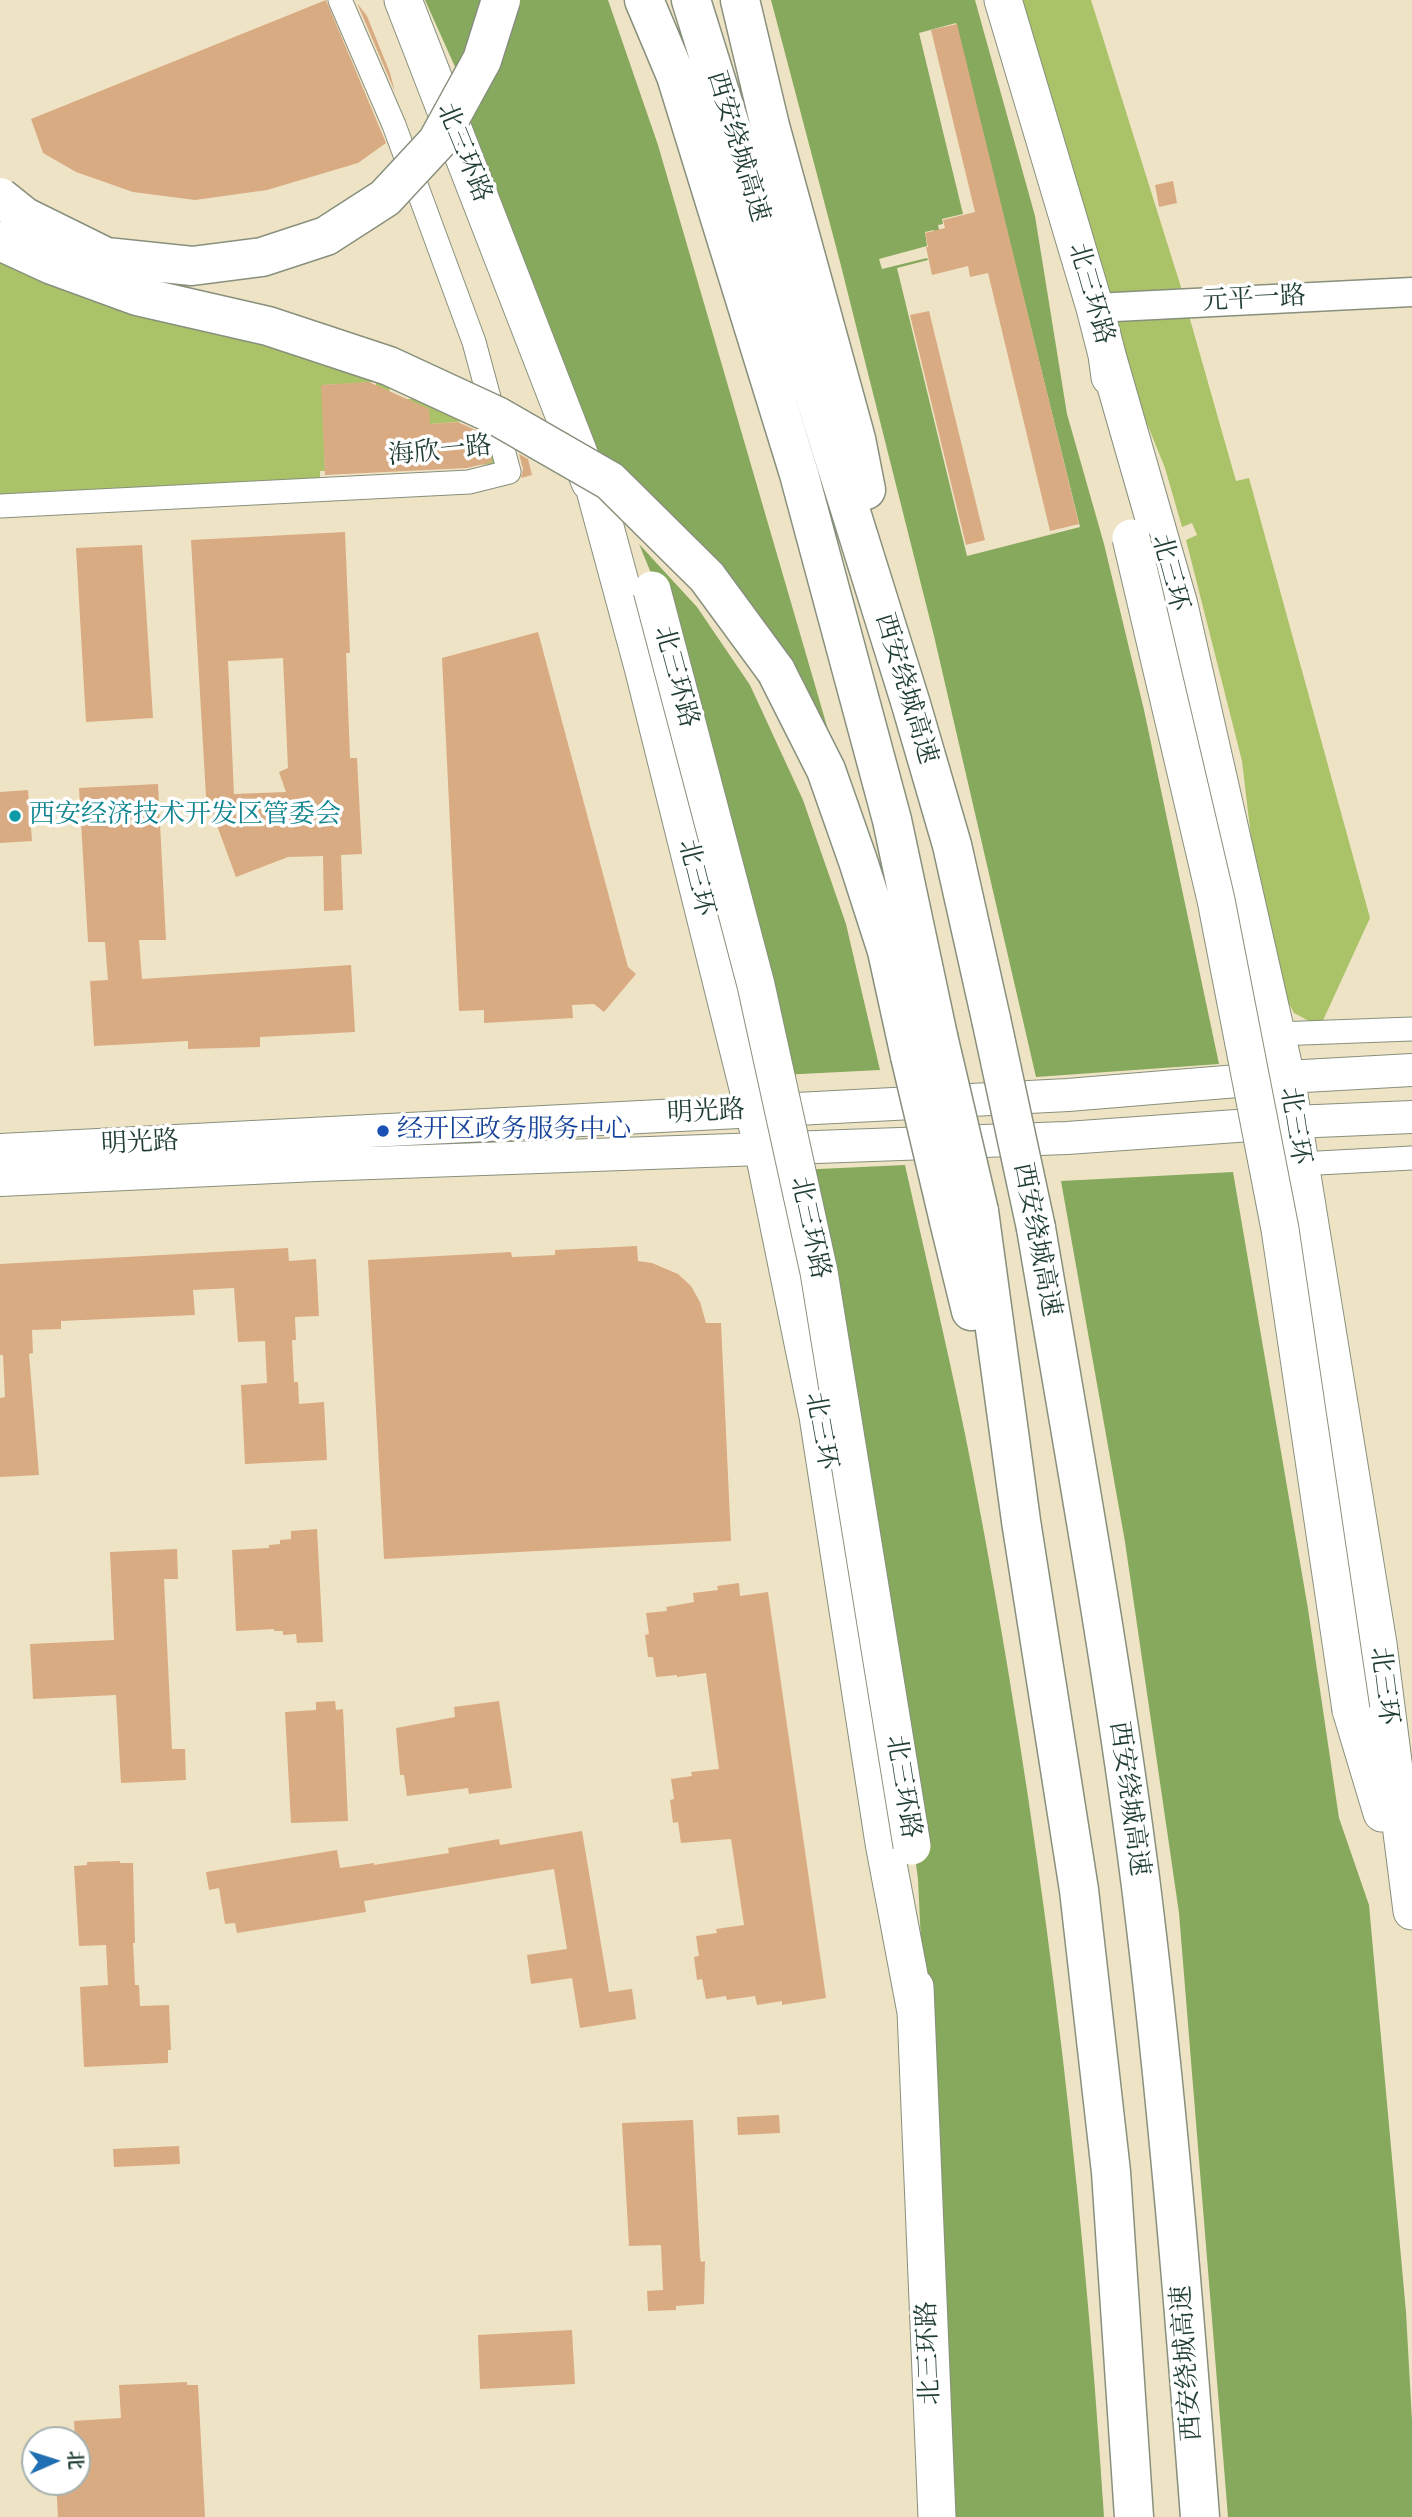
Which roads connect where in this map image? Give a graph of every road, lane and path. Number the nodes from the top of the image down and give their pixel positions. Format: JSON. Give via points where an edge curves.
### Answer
{"nodes":[{"id":1,"x":340,"y":0,"type":"edge"},
{"id":2,"x":403,"y":0,"type":"edge"},
{"id":3,"x":501,"y":0,"type":"edge"},
{"id":4,"x":644,"y":0,"type":"edge"},
{"id":5,"x":691,"y":0,"type":"edge"},
{"id":6,"x":740,"y":0,"type":"edge"},
{"id":7,"x":1003,"y":0,"type":"edge"},
{"id":8,"x":0,"y":197,"type":"edge"},
{"id":9,"x":0,"y":241,"type":"edge"},
{"id":10,"x":1412,"y":292,"type":"edge"},
{"id":11,"x":1095,"y":308,"type":"junction"},
{"id":12,"x":1107,"y":355,"type":"junction"},
{"id":13,"x":595,"y":490,"type":"junction"},
{"id":14,"x":0,"y":506,"type":"edge"},
{"id":15,"x":909,"y":701,"type":"junction"},
{"id":16,"x":1412,"y":1028,"type":"edge"},
{"id":17,"x":1276,"y":1034,"type":"junction"},
{"id":18,"x":924,"y":1046,"type":"junction"},
{"id":19,"x":1412,"y":1070,"type":"edge"},
{"id":20,"x":1286,"y":1077,"type":"junction"},
{"id":21,"x":753,"y":1111,"type":"junction"},
{"id":22,"x":1412,"y":1117,"type":"edge"},
{"id":23,"x":1293,"y":1122,"type":"junction"},
{"id":24,"x":763,"y":1148,"type":"junction"},
{"id":25,"x":0,"y":1150,"type":"edge"},
{"id":26,"x":1412,"y":1158,"type":"edge"},
{"id":27,"x":1300,"y":1164,"type":"junction"},
{"id":28,"x":0,"y":1181,"type":"edge"},
{"id":29,"x":1412,"y":1911,"type":"edge"},
{"id":30,"x":916,"y":2012,"type":"junction"},
{"id":31,"x":937,"y":2517,"type":"edge"},
{"id":32,"x":1134,"y":2517,"type":"edge"},
{"id":33,"x":1200,"y":2517,"type":"edge"}],
"edges":[{"from":1,"to":14,"type":"street","name":"海欣一路","via":[[394,125],[474,342],[509,472],[469,482]]},
{"from":2,"to":13,"type":"highway","name":"北三环路"},
{"from":3,"to":8,"type":"highway","bridge":true,"via":[[482,60],[437,142],[385,198],[326,236],[262,257],[192,266],[106,257],[25,216]]},
{"from":4,"to":18,"type":"highway","name":"西安绕城高速","via":[[676,76],[799,474],[892,820]]},
{"from":5,"to":15,"type":"highway","name":"西安绕城高速"},
{"from":6,"to":15,"type":"highway","via":[[856,439]]},
{"from":7,"to":11,"type":"highway","name":"北三环路"},
{"from":9,"to":18,"type":"highway","bridge":true,"via":[[137,296],[268,326],[389,366],[497,416],[610,481],[707,577],[776,671],[826,770]]},
{"from":10,"to":11,"type":"street","name":"元平一路"},
{"from":11,"to":12,"type":"highway","name":"北三环路"},
{"from":12,"to":17,"type":"highway","name":"北三环","via":[[1179,605]]},
{"from":12,"to":29,"type":"highway","name":"北三环路","bridge":true,"via":[[1131,538],[1216,900],[1280,1229],[1351,1710]]},
{"from":13,"to":21,"type":"highway","name":"北三环"},
{"from":13,"to":30,"type":"highway","name":"北三环路","bridge":true,"via":[[652,590],[756,985],[819,1272],[912,1846]]},
{"from":15,"to":33,"type":"highway","name":"西安绕城高速","bridge":true,"via":[[952,845],[1036,1228],[1090,1544],[1140,1885],[1177,2212]]},
{"from":16,"to":17,"type":"street"},
{"from":17,"to":20,"type":"highway","name":"北三环"},
{"from":18,"to":32,"type":"highway","name":"西安绕城高速","bridge":true,"via":[[964,1216],[1021,1521],[1079,1890],[1111,2172]]},
{"from":19,"to":20,"type":"main road","name":"明光路"},
{"from":20,"to":21,"type":"main road","name":"明光路","via":[[1068,1095]]},
{"from":20,"to":23,"type":"highway","name":"北三环"},
{"from":21,"to":24,"type":"highway","name":"北三环"},
{"from":21,"to":25,"type":"main road","name":"明光路"},
{"from":22,"to":23,"type":"main road","name":"明光路"},
{"from":23,"to":24,"type":"main road","name":"明光路","via":[[1067,1138]]},
{"from":23,"to":27,"type":"highway","name":"北三环"},
{"from":24,"to":28,"type":"main road","name":"明光路"},
{"from":24,"to":30,"type":"highway","name":"北三环","via":[[818,1416],[884,1843]]},
{"from":26,"to":27,"type":"street"},
{"from":27,"to":29,"type":"highway","name":"北三环","via":[[1378,1644]]},
{"from":30,"to":31,"type":"highway","name":"北三环路"}]}
